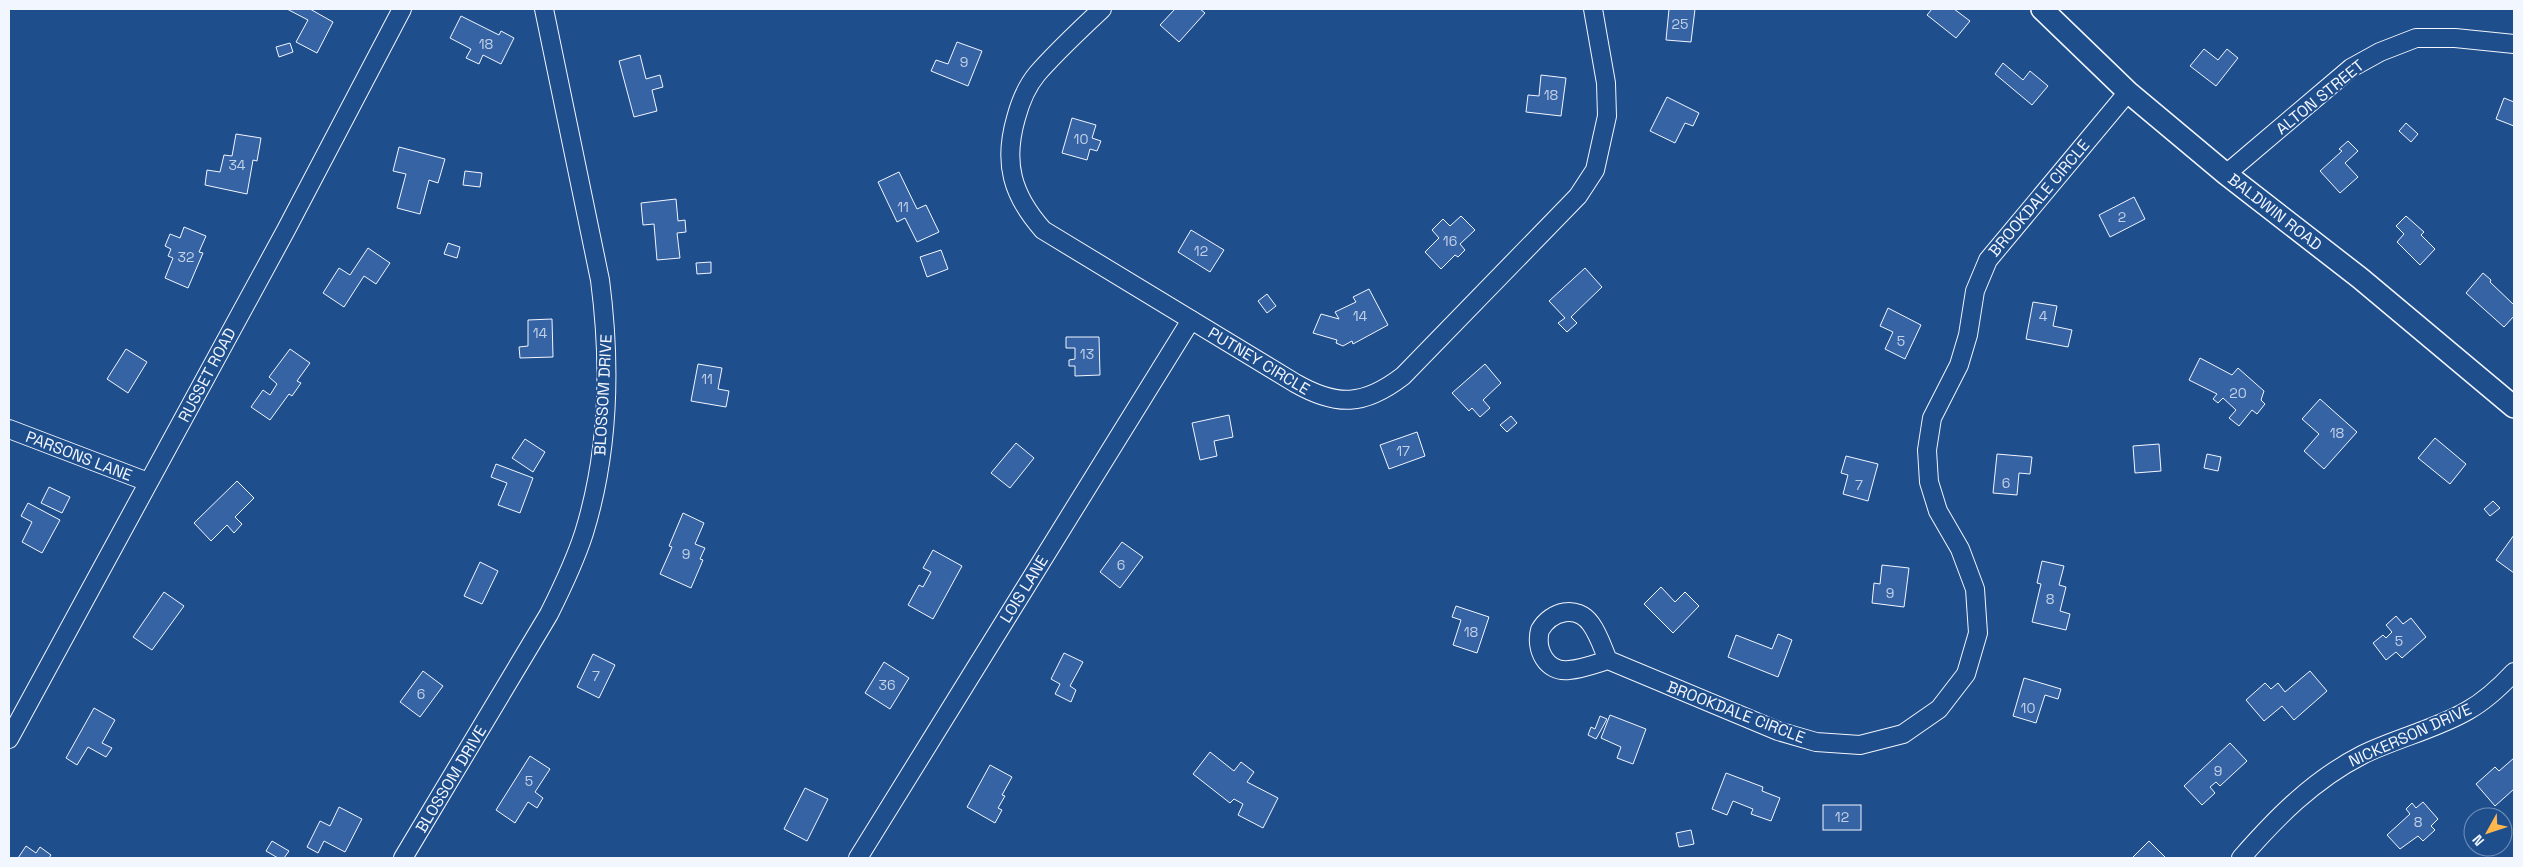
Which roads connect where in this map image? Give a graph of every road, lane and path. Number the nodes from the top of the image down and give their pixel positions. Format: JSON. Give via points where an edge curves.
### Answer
{"nodes":[{"id":1,"x":402,"y":9,"type":"edge"},
{"id":2,"x":544,"y":9,"type":"edge"},
{"id":3,"x":1102,"y":9,"type":"edge"},
{"id":4,"x":1593,"y":9,"type":"edge"},
{"id":5,"x":2042,"y":9,"type":"edge"},
{"id":6,"x":2514,"y":44,"type":"edge"},
{"id":7,"x":2128,"y":92,"type":"junction"},
{"id":8,"x":2226,"y":174,"type":"junction"},
{"id":9,"x":1191,"y":320,"type":"junction"},
{"id":10,"x":2514,"y":407,"type":"edge"},
{"id":11,"x":9,"y":429,"type":"edge"},
{"id":12,"x":148,"y":482,"type":"junction"},
{"id":13,"x":1608,"y":660,"type":"dead end"},
{"id":14,"x":2514,"y":672,"type":"edge"},
{"id":15,"x":9,"y":739,"type":"edge"},
{"id":16,"x":403,"y":858,"type":"edge"},
{"id":17,"x":858,"y":858,"type":"edge"},
{"id":18,"x":2240,"y":858,"type":"edge"}],
"edges":[{"from":1,"to":12,"type":"street","name":"RUSSET ROAD"},
{"from":2,"to":16,"type":"street","name":"BLOSSOM DRIVE","via":[[600,280],[606,324],[602,444],[584,533],[564,584]]},
{"from":3,"to":9,"type":"street","name":"PUTNEY CIRCLE","via":[[1036,75],[1025,92],[1013,129],[1009,155],[1012,178],[1028,214],[1042,230]]},
{"from":4,"to":9,"type":"street","name":"PUTNEY CIRCLE","via":[[1606,83],[1608,116],[1595,170],[1578,196],[1418,362],[1387,388],[1363,400],[1317,395]]},
{"from":5,"to":7,"type":"street","name":"BALDWIN ROAD"},
{"from":6,"to":8,"type":"street","name":"ALTON STREET","via":[[2416,38],[2380,52],[2351,68]]},
{"from":7,"to":8,"type":"street","name":"BALDWIN ROAD"},
{"from":7,"to":13,"type":"street","name":"BROOKDALE CIRCLE","via":[[1988,260],[1975,291],[1959,365],[1932,418],[1927,450],[1929,482],[1938,511],[1960,549],[1976,589],[1978,633],[1966,674],[1939,709],[1903,734],[1860,745],[1816,742],[1778,731]]},
{"from":8,"to":10,"type":"street","name":"BALDWIN ROAD","via":[[2360,278]]},
{"from":9,"to":17,"type":"street","name":"LOIS LANE"},
{"from":11,"to":12,"type":"street","name":"PARSONS LANE"},
{"from":12,"to":15,"type":"street","name":"RUSSET ROAD"},
{"from":14,"to":18,"type":"street","name":"NICKERSON DRIVE","via":[[2494,693],[2466,712],[2363,754],[2331,772],[2299,797]]}]}
